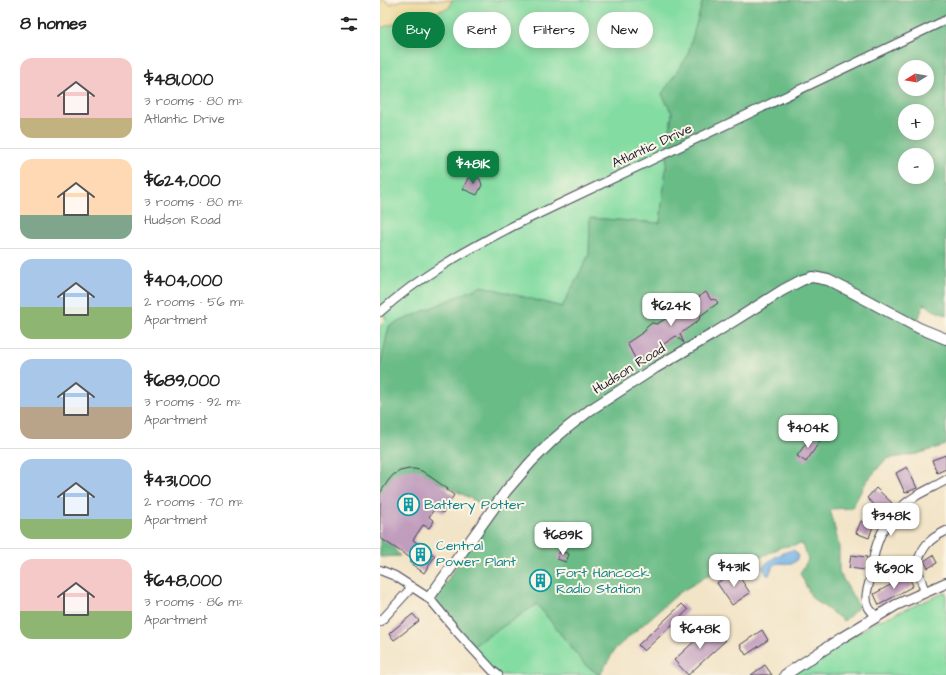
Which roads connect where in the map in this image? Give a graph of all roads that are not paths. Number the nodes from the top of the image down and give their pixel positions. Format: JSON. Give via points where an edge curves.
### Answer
{"nodes":[{"id":1,"x":946,"y":20,"type":"edge"},
{"id":2,"x":380,"y":312,"type":"edge"},
{"id":3,"x":946,"y":339,"type":"edge"},
{"id":4,"x":946,"y":480,"type":"edge"},
{"id":5,"x":946,"y":531,"type":"edge"},
{"id":6,"x":380,"y":570,"type":"edge"},
{"id":7,"x":946,"y":583,"type":"edge"},
{"id":8,"x":412,"y":587,"type":"junction"},
{"id":9,"x":924,"y":592,"type":"junction"},
{"id":10,"x":429,"y":598,"type":"junction"},
{"id":11,"x":877,"y":617,"type":"junction"},
{"id":12,"x":380,"y":622,"type":"edge"},
{"id":13,"x":494,"y":674,"type":"edge"},
{"id":14,"x":785,"y":675,"type":"edge"}],
"edges":[{"from":1,"to":2,"type":"street","name":"Atlantic Drive","via":[[486,240],[412,286]]},
{"from":3,"to":10,"type":"street","name":"Hudson Road","via":[[919,328],[828,280],[802,280],[655,368],[567,428],[531,462],[506,491]]},
{"from":4,"to":11,"type":"street","via":[[898,509],[884,527],[875,550],[866,595],[869,608]]},
{"from":5,"to":9,"type":"street","via":[[929,542],[921,552],[916,565]]},
{"from":6,"to":8,"type":"street"},
{"from":7,"to":9,"type":"street"},
{"from":8,"to":10,"type":"street"},
{"from":8,"to":12,"type":"street"},
{"from":9,"to":11,"type":"street"},
{"from":10,"to":13,"type":"street"},
{"from":11,"to":14,"type":"street"}]}
